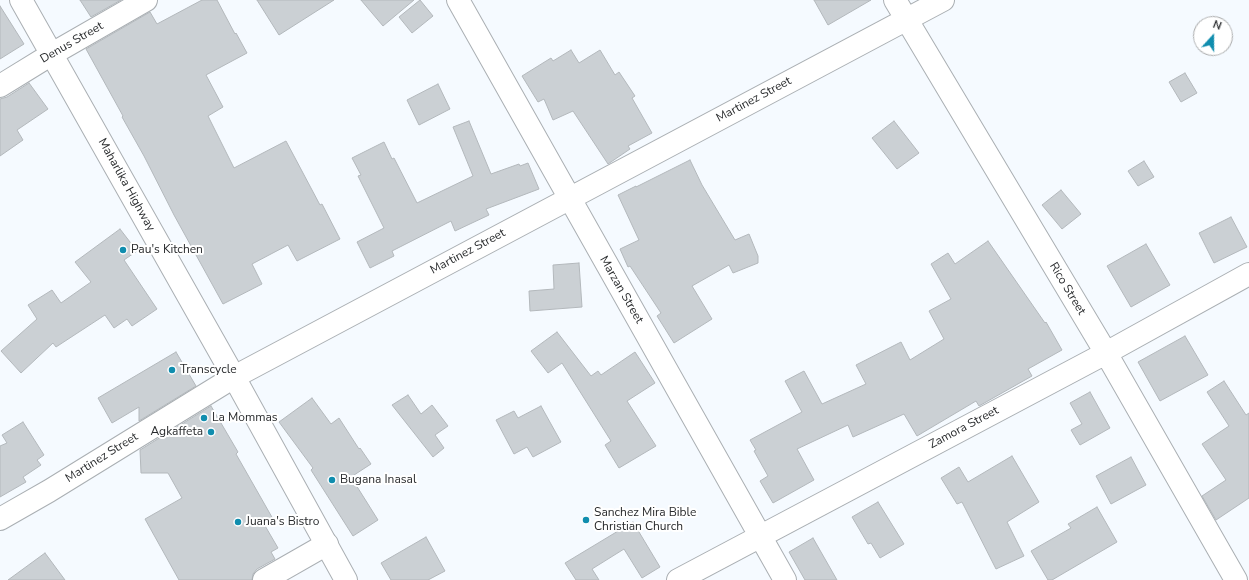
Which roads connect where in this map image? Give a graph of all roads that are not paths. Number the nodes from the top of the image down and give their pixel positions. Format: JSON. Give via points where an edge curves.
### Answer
{"nodes":[{"id":1,"x":21,"y":0,"type":"edge"},
{"id":2,"x":146,"y":0,"type":"edge"},
{"id":3,"x":458,"y":0,"type":"edge"},
{"id":4,"x":895,"y":0,"type":"edge"},
{"id":5,"x":943,"y":0,"type":"edge"},
{"id":6,"x":906,"y":19,"type":"junction"},
{"id":7,"x":52,"y":54,"type":"junction"},
{"id":8,"x":0,"y":86,"type":"edge"},
{"id":9,"x":569,"y":198,"type":"junction"},
{"id":10,"x":1249,"y":274,"type":"edge"},
{"id":11,"x":1106,"y":353,"type":"junction"},
{"id":12,"x":234,"y":377,"type":"junction"},
{"id":13,"x":0,"y":519,"type":"edge"},
{"id":14,"x":762,"y":536,"type":"junction"},
{"id":15,"x":327,"y":544,"type":"junction"},
{"id":16,"x":264,"y":580,"type":"edge"},
{"id":17,"x":346,"y":580,"type":"edge"},
{"id":18,"x":678,"y":580,"type":"edge"},
{"id":19,"x":785,"y":580,"type":"edge"},
{"id":20,"x":1236,"y":580,"type":"edge"}],
"edges":[{"from":1,"to":7,"type":"main road","name":"Maharlika Highway"},
{"from":2,"to":7,"type":"main road","name":"Denus Street"},
{"from":3,"to":9,"type":"main road","name":"Marzan Street"},
{"from":4,"to":6,"type":"main road","name":"Rico Street"},
{"from":5,"to":6,"type":"main road","name":"Martinez Street"},
{"from":6,"to":9,"type":"main road","name":"Martinez Street"},
{"from":6,"to":11,"type":"main road","name":"Rico Street"},
{"from":7,"to":8,"type":"main road","name":"Denus Street"},
{"from":7,"to":12,"type":"main road","name":"Maharlika Highway"},
{"from":9,"to":12,"type":"main road","name":"Martinez Street"},
{"from":9,"to":14,"type":"main road","name":"Marzan Street"},
{"from":10,"to":11,"type":"main road","name":"Zamora Street"},
{"from":11,"to":14,"type":"main road","name":"Zamora Street"},
{"from":11,"to":20,"type":"main road","name":"Rico Street"},
{"from":12,"to":13,"type":"main road","name":"Martinez Street"},
{"from":12,"to":15,"type":"main road","name":"Maharlika Highway"},
{"from":14,"to":18,"type":"main road","name":"Zamora Street"},
{"from":14,"to":19,"type":"main road","name":"Marzan Street"},
{"from":15,"to":16,"type":"main road"},
{"from":15,"to":17,"type":"main road","name":"Maharlika Highway"}]}
